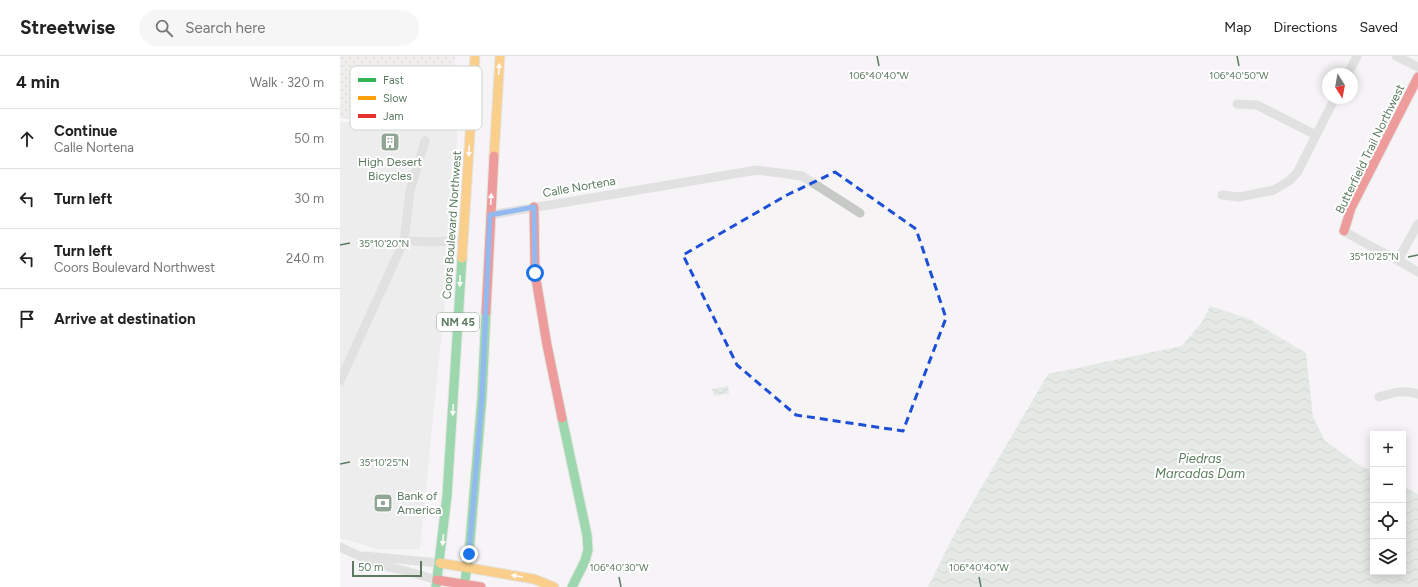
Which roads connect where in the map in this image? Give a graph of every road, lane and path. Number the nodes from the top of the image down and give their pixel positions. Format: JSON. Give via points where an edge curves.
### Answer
{"nodes":[{"id":1,"x":475,"y":56,"type":"edge"},
{"id":2,"x":500,"y":56,"type":"edge"},
{"id":3,"x":1357,"y":56,"type":"edge"},
{"id":4,"x":1396,"y":56,"type":"edge"},
{"id":5,"x":474,"y":66,"type":"edge"},
{"id":6,"x":1418,"y":67,"type":"edge"},
{"id":7,"x":1351,"y":68,"type":"edge"},
{"id":8,"x":1418,"y":77,"type":"edge"},
{"id":9,"x":1237,"y":104,"type":"dead end"},
{"id":10,"x":1332,"y":104,"type":"edge"},
{"id":11,"x":470,"y":130,"type":"edge"},
{"id":12,"x":1316,"y":135,"type":"junction"},
{"id":13,"x":425,"y":141,"type":"dead end"},
{"id":14,"x":1222,"y":194,"type":"dead end"},
{"id":15,"x":534,"y":207,"type":"junction"},
{"id":16,"x":860,"y":213,"type":"dead end"},
{"id":17,"x":490,"y":215,"type":"junction"},
{"id":18,"x":1418,"y":224,"type":"edge"},
{"id":19,"x":1344,"y":231,"type":"joint"},
{"id":20,"x":463,"y":239,"type":"junction"},
{"id":21,"x":404,"y":241,"type":"junction"},
{"id":22,"x":1398,"y":260,"type":"junction"},
{"id":23,"x":1418,"y":272,"type":"edge"},
{"id":24,"x":340,"y":381,"type":"edge"},
{"id":25,"x":1418,"y":394,"type":"edge"},
{"id":26,"x":1379,"y":397,"type":"dead end"},
{"id":27,"x":340,"y":547,"type":"edge"},
{"id":28,"x":359,"y":555,"type":"junction"},
{"id":29,"x":440,"y":563,"type":"junction"},
{"id":30,"x":467,"y":568,"type":"junction"},
{"id":31,"x":436,"y":584,"type":"edge"},
{"id":32,"x":464,"y":586,"type":"edge"},
{"id":33,"x":481,"y":587,"type":"edge"},
{"id":34,"x":554,"y":587,"type":"edge"},
{"id":35,"x":572,"y":587,"type":"edge"}],
"edges":[{"from":1,"to":5,"type":"main road","name":"Coors Boulevard Northwest","number":"NM 45","one_way":true},
{"from":17,"to":2,"type":"main road","number":"NM 45","one_way":true},
{"from":3,"to":7,"type":"street"},
{"from":4,"to":6,"type":"street"},
{"from":8,"to":19,"type":"main road","name":"Butterfield Trail Northwest","via":[[1351,208]]},
{"from":9,"to":12,"type":"street","via":[[1258,105]]},
{"from":10,"to":12,"type":"street"},
{"from":11,"to":20,"type":"main road","name":"Coors Boulevard Northwest","number":"NM 45","one_way":true},
{"from":12,"to":14,"type":"street","via":[[1297,173],[1289,182],[1274,190],[1239,197]]},
{"from":13,"to":21,"type":"street","via":[[410,191]]},
{"from":15,"to":16,"type":"street","name":"Calle Nortena","via":[[757,170],[802,176]]},
{"from":15,"to":17,"type":"street"},
{"from":15,"to":35,"type":"main road","name":"Calle Nortena","via":[[535,273],[545,338],[587,535],[586,561]]},
{"from":17,"to":30,"type":"main road","number":"NM 45","via":[[482,397]]},
{"from":18,"to":22,"type":"street"},
{"from":19,"to":22,"type":"street"},
{"from":20,"to":21,"type":"street","via":[[436,242]]},
{"from":20,"to":29,"type":"main road","name":"Coors Boulevard Northwest","number":"NM 45","one_way":true,"via":[[451,455]]},
{"from":21,"to":24,"type":"street"},
{"from":22,"to":23,"type":"street"},
{"from":25,"to":26,"type":"street","via":[[1396,392]]},
{"from":27,"to":28,"type":"street"},
{"from":28,"to":29,"type":"street"},
{"from":28,"to":31,"type":"street","via":[[377,564],[406,571]]},
{"from":29,"to":30,"type":"main road"},
{"from":29,"to":31,"type":"main road","name":"Coors Boulevard Northwest","number":"NM 45"},
{"from":30,"to":32,"type":"main road","number":"NM 45"},
{"from":34,"to":30,"type":"main road","one_way":true,"via":[[534,579]]},
{"from":31,"to":32,"type":"main road"},
{"from":32,"to":33,"type":"main road"}]}
